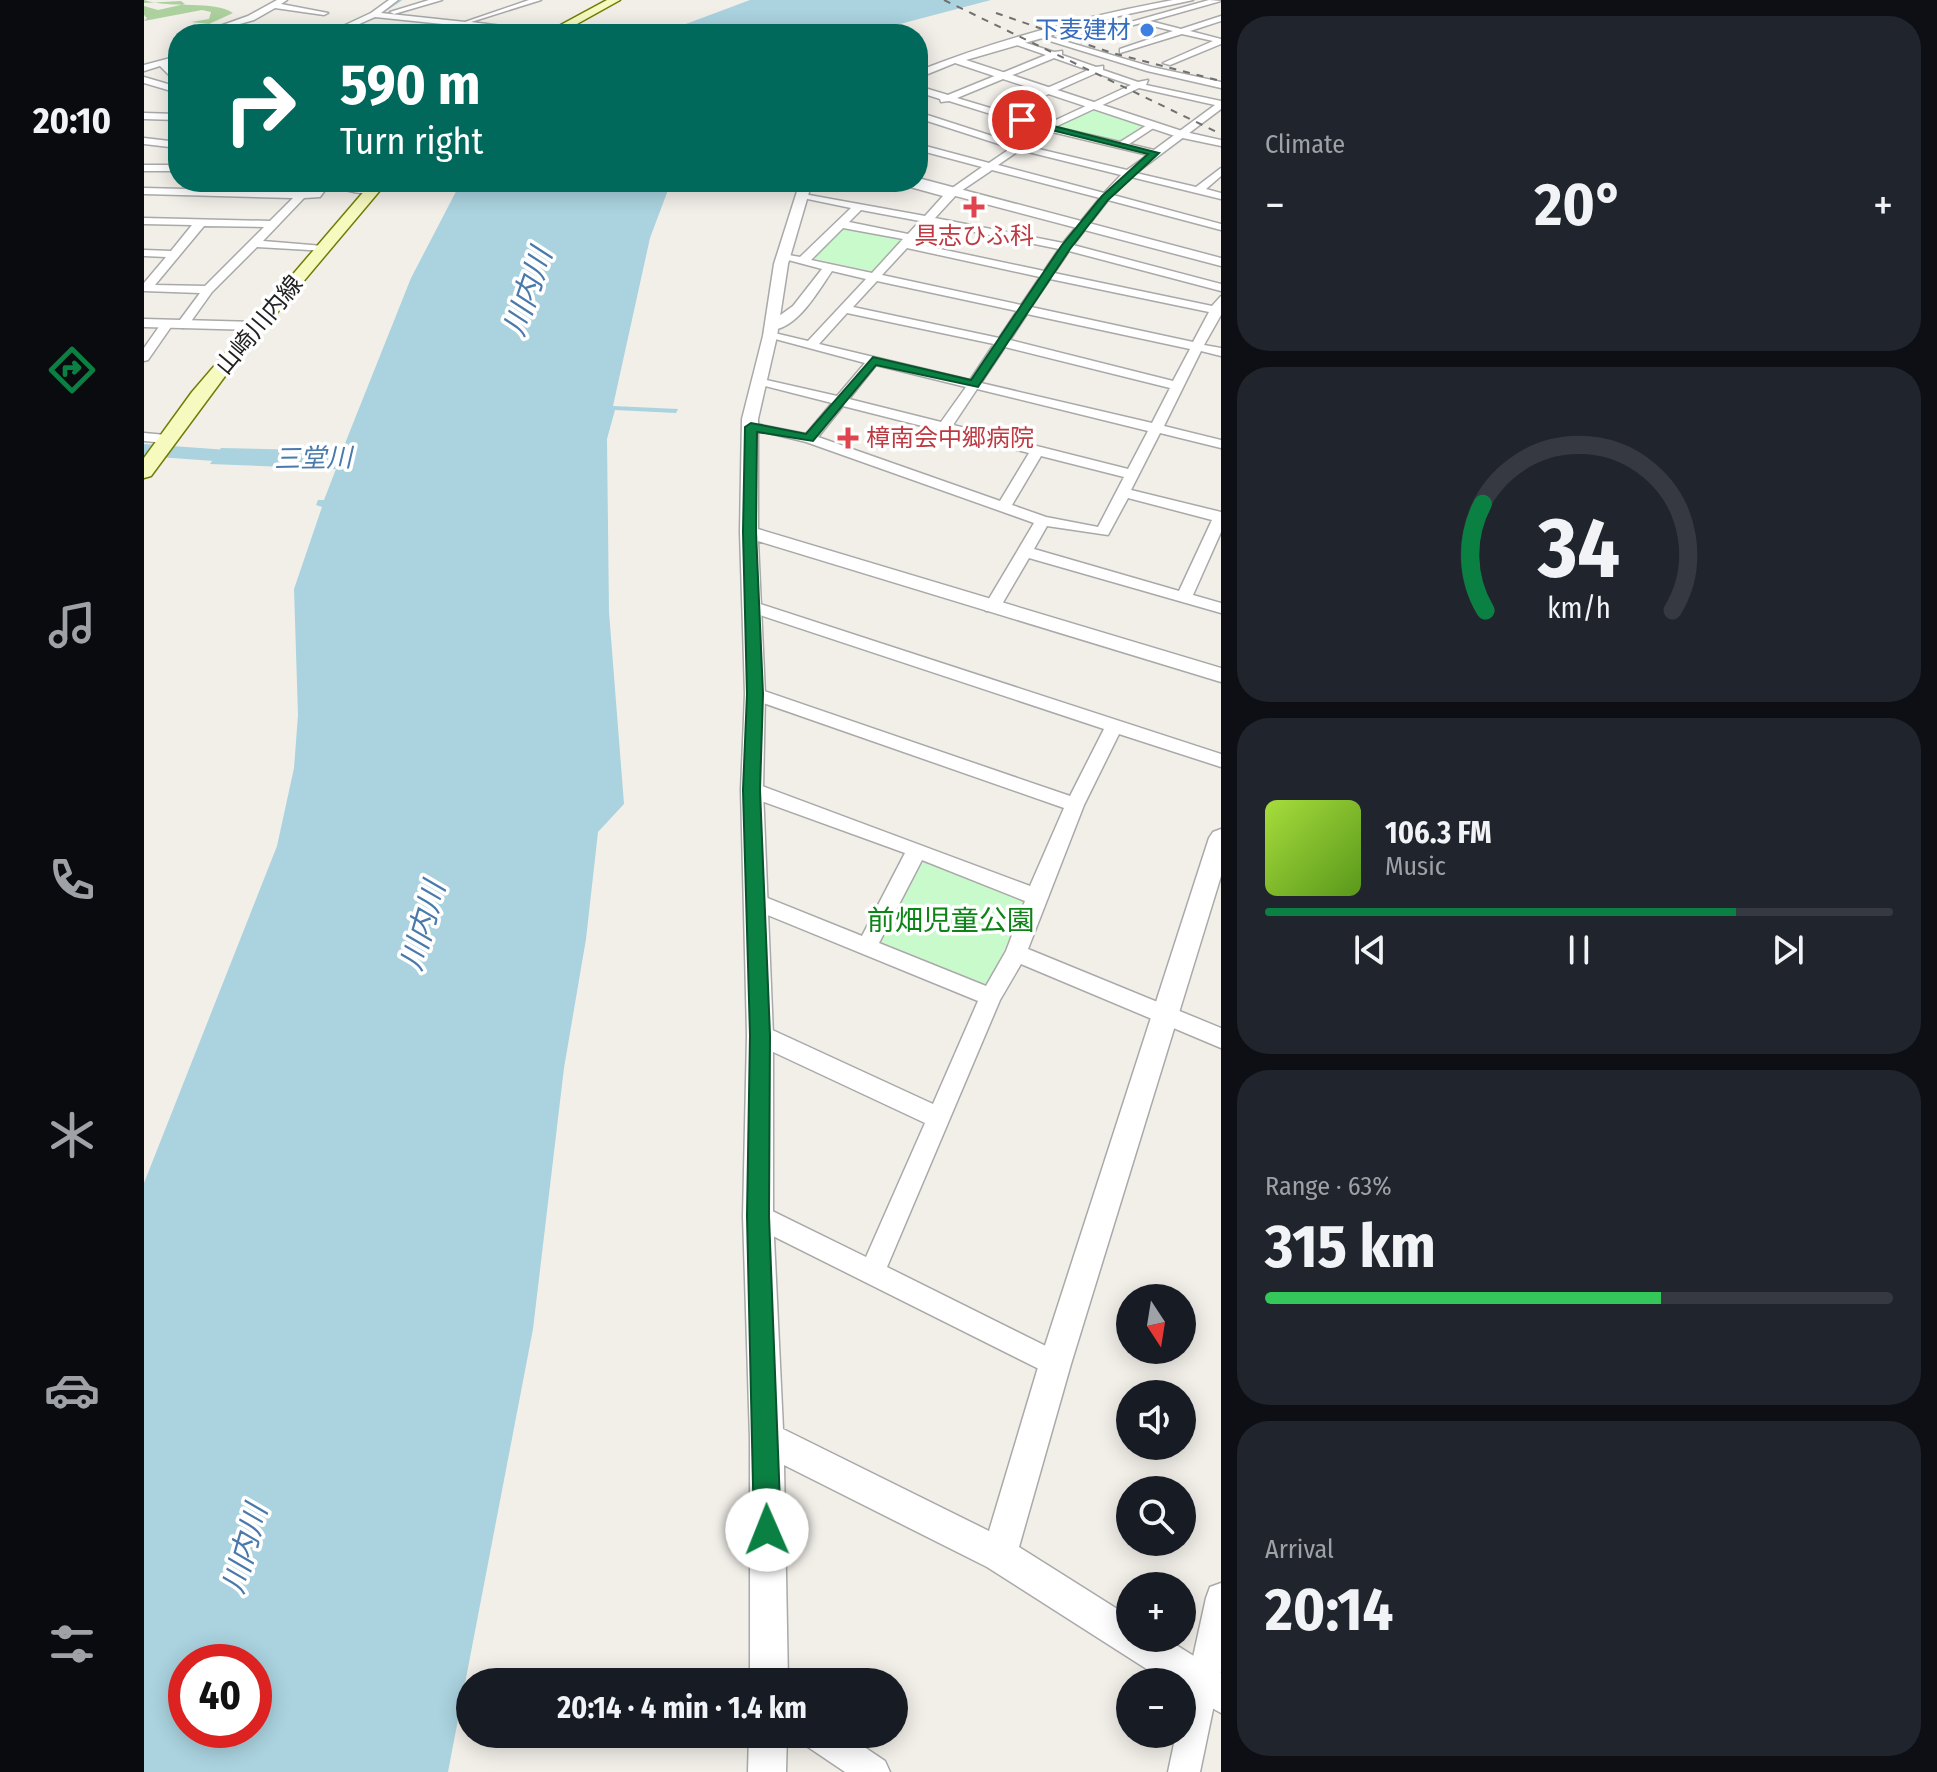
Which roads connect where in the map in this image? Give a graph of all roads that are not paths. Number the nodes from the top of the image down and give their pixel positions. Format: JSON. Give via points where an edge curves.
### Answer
{"nodes":[{"id":1,"x":283,"y":0,"type":"edge"},
{"id":2,"x":394,"y":0,"type":"edge"},
{"id":3,"x":405,"y":0,"type":"edge"},
{"id":4,"x":512,"y":0,"type":"edge"},
{"id":5,"x":537,"y":0,"type":"edge"},
{"id":6,"x":615,"y":0,"type":"edge"},
{"id":7,"x":1188,"y":0,"type":"edge"},
{"id":8,"x":1218,"y":0,"type":"edge"},
{"id":9,"x":437,"y":2,"type":"edge"},
{"id":10,"x":1204,"y":2,"type":"edge"},
{"id":11,"x":524,"y":4,"type":"junction"},
{"id":12,"x":273,"y":5,"type":"junction"},
{"id":13,"x":474,"y":7,"type":"dead end"},
{"id":14,"x":324,"y":13,"type":"dead end"},
{"id":15,"x":493,"y":13,"type":"junction"},
{"id":16,"x":1118,"y":13,"type":"junction"},
{"id":17,"x":383,"y":15,"type":"junction"},
{"id":18,"x":1221,"y":18,"type":"edge"},
{"id":19,"x":1140,"y":20,"type":"junction"},
{"id":20,"x":229,"y":24,"type":"edge"},
{"id":21,"x":358,"y":24,"type":"edge"},
{"id":22,"x":365,"y":24,"type":"edge"},
{"id":23,"x":460,"y":24,"type":"joint"},
{"id":24,"x":568,"y":24,"type":"edge"},
{"id":25,"x":1057,"y":30,"type":"junction"},
{"id":26,"x":1181,"y":31,"type":"junction"},
{"id":27,"x":1040,"y":35,"type":"junction"},
{"id":28,"x":1221,"y":41,"type":"edge"},
{"id":29,"x":1017,"y":42,"type":"junction"},
{"id":30,"x":1076,"y":42,"type":"junction"},
{"id":31,"x":1123,"y":51,"type":"junction"},
{"id":32,"x":1053,"y":55,"type":"junction"},
{"id":33,"x":955,"y":60,"type":"junction"},
{"id":34,"x":1167,"y":63,"type":"junction"},
{"id":35,"x":168,"y":64,"type":"edge"},
{"id":36,"x":164,"y":66,"type":"junction"},
{"id":37,"x":168,"y":66,"type":"edge"},
{"id":38,"x":144,"y":68,"type":"edge"},
{"id":39,"x":1098,"y":69,"type":"junction"},
{"id":40,"x":1150,"y":69,"type":"junction"},
{"id":41,"x":928,"y":71,"type":"edge"},
{"id":42,"x":168,"y":72,"type":"edge"},
{"id":43,"x":1211,"y":74,"type":"dead end"},
{"id":44,"x":1003,"y":76,"type":"junction"},
{"id":45,"x":144,"y":80,"type":"edge"},
{"id":46,"x":1139,"y":82,"type":"junction"},
{"id":47,"x":168,"y":83,"type":"edge"},
{"id":48,"x":1221,"y":85,"type":"edge"},
{"id":49,"x":168,"y":86,"type":"edge"},
{"id":50,"x":1049,"y":91,"type":"junction"},
{"id":51,"x":144,"y":92,"type":"edge"},
{"id":52,"x":928,"y":92,"type":"edge"},
{"id":53,"x":947,"y":98,"type":"junction"},
{"id":54,"x":1221,"y":103,"type":"edge"},
{"id":55,"x":1093,"y":106,"type":"junction"},
{"id":56,"x":928,"y":108,"type":"edge"},
{"id":57,"x":998,"y":113,"type":"junction"},
{"id":58,"x":144,"y":116,"type":"edge"},
{"id":59,"x":928,"y":116,"type":"edge"},
{"id":60,"x":168,"y":117,"type":"edge"},
{"id":61,"x":1152,"y":125,"type":"junction"},
{"id":62,"x":1046,"y":128,"type":"junction"},
{"id":63,"x":1182,"y":135,"type":"junction"},
{"id":64,"x":144,"y":141,"type":"edge"},
{"id":65,"x":1221,"y":143,"type":"edge"},
{"id":66,"x":168,"y":144,"type":"edge"},
{"id":67,"x":1122,"y":145,"type":"junction"},
{"id":68,"x":1018,"y":147,"type":"junction"},
{"id":69,"x":928,"y":150,"type":"edge"},
{"id":70,"x":1154,"y":153,"type":"junction"},
{"id":71,"x":144,"y":168,"type":"edge"},
{"id":72,"x":168,"y":168,"type":"edge"},
{"id":73,"x":991,"y":168,"type":"junction"},
{"id":74,"x":1221,"y":171,"type":"edge"},
{"id":75,"x":1128,"y":174,"type":"junction"},
{"id":76,"x":928,"y":183,"type":"edge"},
{"id":77,"x":928,"y":187,"type":"edge"},
{"id":78,"x":1199,"y":190,"type":"junction"},
{"id":79,"x":144,"y":191,"type":"edge"},
{"id":80,"x":168,"y":192,"type":"edge"},
{"id":81,"x":183,"y":192,"type":"edge"},
{"id":82,"x":318,"y":192,"type":"edge"},
{"id":83,"x":372,"y":192,"type":"edge"},
{"id":84,"x":803,"y":192,"type":"edge"},
{"id":85,"x":817,"y":192,"type":"edge"},
{"id":86,"x":954,"y":192,"type":"junction"},
{"id":87,"x":301,"y":195,"type":"junction"},
{"id":88,"x":1221,"y":196,"type":"edge"},
{"id":89,"x":1105,"y":198,"type":"junction"},
{"id":90,"x":860,"y":205,"type":"junction"},
{"id":91,"x":928,"y":220,"type":"junction"},
{"id":92,"x":144,"y":221,"type":"edge"},
{"id":93,"x":201,"y":222,"type":"junction"},
{"id":94,"x":271,"y":224,"type":"junction"},
{"id":95,"x":841,"y":224,"type":"junction"},
{"id":96,"x":1083,"y":226,"type":"junction"},
{"id":97,"x":1221,"y":227,"type":"edge"},
{"id":98,"x":909,"y":242,"type":"junction"},
{"id":99,"x":252,"y":243,"type":"junction"},
{"id":100,"x":1066,"y":247,"type":"junction"},
{"id":101,"x":323,"y":249,"type":"junction"},
{"id":102,"x":144,"y":253,"type":"edge"},
{"id":103,"x":176,"y":254,"type":"junction"},
{"id":104,"x":783,"y":257,"type":"junction"},
{"id":105,"x":805,"y":259,"type":"junction"},
{"id":106,"x":1221,"y":262,"type":"edge"},
{"id":107,"x":831,"y":265,"type":"junction"},
{"id":108,"x":1047,"y":275,"type":"junction"},
{"id":109,"x":876,"y":276,"type":"junction"},
{"id":110,"x":145,"y":288,"type":"edge"},
{"id":111,"x":1221,"y":288,"type":"edge"},
{"id":112,"x":208,"y":290,"type":"junction"},
{"id":113,"x":1025,"y":307,"type":"junction"},
{"id":114,"x":1220,"y":307,"type":"edge"},
{"id":115,"x":845,"y":309,"type":"junction"},
{"id":116,"x":144,"y":323,"type":"edge"},
{"id":117,"x":167,"y":324,"type":"junction"},
{"id":118,"x":183,"y":324,"type":"junction"},
{"id":119,"x":256,"y":326,"type":"junction"},
{"id":120,"x":771,"y":332,"type":"junction"},
{"id":121,"x":1002,"y":342,"type":"junction"},
{"id":122,"x":810,"y":346,"type":"junction"},
{"id":123,"x":1196,"y":346,"type":"junction"},
{"id":124,"x":1221,"y":352,"type":"edge"},
{"id":125,"x":144,"y":357,"type":"edge"},
{"id":126,"x":873,"y":361,"type":"junction"},
{"id":127,"x":758,"y":380,"type":"junction"},
{"id":128,"x":974,"y":384,"type":"junction"},
{"id":129,"x":1177,"y":386,"type":"junction"},
{"id":130,"x":841,"y":399,"type":"junction"},
{"id":131,"x":751,"y":427,"type":"junction"},
{"id":132,"x":945,"y":427,"type":"junction"},
{"id":133,"x":1155,"y":429,"type":"junction"},
{"id":134,"x":144,"y":437,"type":"edge"},
{"id":135,"x":166,"y":439,"type":"junction"},
{"id":136,"x":809,"y":439,"type":"junction"},
{"id":137,"x":1221,"y":444,"type":"edge"},
{"id":138,"x":1037,"y":450,"type":"junction"},
{"id":139,"x":148,"y":466,"type":"edge"},
{"id":140,"x":1134,"y":475,"type":"junction"},
{"id":141,"x":1125,"y":493,"type":"junction"},
{"id":142,"x":1003,"y":508,"type":"junction"},
{"id":143,"x":1221,"y":517,"type":"edge"},
{"id":144,"x":1043,"y":521,"type":"junction"},
{"id":145,"x":749,"y":532,"type":"junction"},
{"id":146,"x":1026,"y":552,"type":"junction"},
{"id":147,"x":1184,"y":597,"type":"junction"},
{"id":148,"x":751,"y":606,"type":"junction"},
{"id":149,"x":992,"y":607,"type":"junction"},
{"id":150,"x":1221,"y":608,"type":"edge"},
{"id":151,"x":1221,"y":675,"type":"edge"},
{"id":152,"x":755,"y":694,"type":"junction"},
{"id":153,"x":1113,"y":728,"type":"junction"},
{"id":154,"x":1221,"y":761,"type":"edge"},
{"id":155,"x":752,"y":790,"type":"junction"},
{"id":156,"x":1075,"y":805,"type":"junction"},
{"id":157,"x":1221,"y":838,"type":"edge"},
{"id":158,"x":917,"y":850,"type":"junction"},
{"id":159,"x":1036,"y":897,"type":"junction"},
{"id":160,"x":755,"y":901,"type":"junction"},
{"id":161,"x":868,"y":944,"type":"junction"},
{"id":162,"x":1016,"y":953,"type":"junction"},
{"id":163,"x":991,"y":997,"type":"junction"},
{"id":164,"x":1166,"y":1016,"type":"junction"},
{"id":165,"x":760,"y":1035,"type":"junction"},
{"id":166,"x":1221,"y":1038,"type":"edge"},
{"id":167,"x":939,"y":1118,"type":"junction"},
{"id":168,"x":758,"y":1216,"type":"junction"},
{"id":169,"x":873,"y":1271,"type":"junction"},
{"id":170,"x":1055,"y":1364,"type":"junction"},
{"id":171,"x":767,"y":1439,"type":"junction"},
{"id":172,"x":999,"y":1555,"type":"junction"},
{"id":173,"x":1221,"y":1598,"type":"edge"},
{"id":174,"x":1116,"y":1629,"type":"edge"},
{"id":175,"x":1153,"y":1652,"type":"edge"},
{"id":176,"x":769,"y":1668,"type":"edge"},
{"id":177,"x":1212,"y":1688,"type":"edge"},
{"id":178,"x":768,"y":1748,"type":"edge"},
{"id":179,"x":837,"y":1748,"type":"edge"},
{"id":180,"x":767,"y":1772,"type":"edge"},
{"id":181,"x":874,"y":1772,"type":"edge"},
{"id":182,"x":1184,"y":1772,"type":"edge"}],
"edges":[{"from":1,"to":12,"type":"street"},
{"from":2,"to":17,"type":"street"},
{"from":3,"to":17,"type":"street"},
{"from":4,"to":11,"type":"street"},
{"from":5,"to":11,"type":"street"},
{"from":6,"to":24,"type":"main road"},
{"from":7,"to":16,"type":"street"},
{"from":8,"to":10,"type":"street"},
{"from":9,"to":17,"type":"street"},
{"from":10,"to":19,"type":"street"},
{"from":11,"to":15,"type":"street"},
{"from":12,"to":14,"type":"street"},
{"from":12,"to":20,"type":"street"},
{"from":13,"to":15,"type":"street"},
{"from":15,"to":23,"type":"street"},
{"from":16,"to":19,"type":"street"},
{"from":16,"to":25,"type":"street"},
{"from":17,"to":21,"type":"street"},
{"from":17,"to":22,"type":"street"},
{"from":17,"to":23,"type":"street"},
{"from":18,"to":26,"type":"street"},
{"from":19,"to":26,"type":"street"},
{"from":19,"to":30,"type":"street"},
{"from":25,"to":27,"type":"street"},
{"from":25,"to":30,"type":"street"},
{"from":26,"to":28,"type":"street"},
{"from":26,"to":31,"type":"street"},
{"from":27,"to":29,"type":"street"},
{"from":27,"to":30,"type":"street"},
{"from":28,"to":34,"type":"street"},
{"from":29,"to":32,"type":"street"},
{"from":29,"to":33,"type":"street"},
{"from":30,"to":31,"type":"street"},
{"from":30,"to":32,"type":"street"},
{"from":30,"to":40,"type":"street"},
{"from":31,"to":34,"type":"street"},
{"from":32,"to":39,"type":"street"},
{"from":32,"to":44,"type":"street"},
{"from":33,"to":41,"type":"street"},
{"from":33,"to":44,"type":"street"},
{"from":34,"to":43,"type":"street"},
{"from":35,"to":36,"type":"street"},
{"from":36,"to":37,"type":"street"},
{"from":36,"to":38,"type":"street"},
{"from":36,"to":42,"type":"street"},
{"from":39,"to":46,"type":"street"},
{"from":39,"to":50,"type":"street"},
{"from":40,"to":46,"type":"street"},
{"from":40,"to":48,"type":"street"},
{"from":44,"to":50,"type":"street"},
{"from":44,"to":53,"type":"street"},
{"from":45,"to":47,"type":"street"},
{"from":46,"to":54,"type":"street"},
{"from":46,"to":55,"type":"street"},
{"from":49,"to":51,"type":"street"},
{"from":50,"to":55,"type":"street"},
{"from":50,"to":57,"type":"street"},
{"from":52,"to":53,"type":"street"},
{"from":53,"to":56,"type":"street"},
{"from":53,"to":57,"type":"street"},
{"from":54,"to":63,"type":"street"},
{"from":55,"to":61,"type":"street"},
{"from":55,"to":62,"type":"street"},
{"from":57,"to":62,"type":"street"},
{"from":58,"to":60,"type":"street"},
{"from":59,"to":68,"type":"street"},
{"from":61,"to":63,"type":"street"},
{"from":61,"to":67,"type":"street"},
{"from":62,"to":67,"type":"street"},
{"from":62,"to":68,"type":"street"},
{"from":63,"to":65,"type":"street"},
{"from":63,"to":70,"type":"street"},
{"from":64,"to":66,"type":"street"},
{"from":67,"to":70,"type":"street"},
{"from":68,"to":73,"type":"street"},
{"from":68,"to":75,"type":"street"},
{"from":69,"to":73,"type":"street"},
{"from":70,"to":75,"type":"street"},
{"from":71,"to":72,"type":"street"},
{"from":73,"to":86,"type":"street"},
{"from":73,"to":89,"type":"street"},
{"from":74,"to":78,"type":"street"},
{"from":75,"to":78,"type":"street"},
{"from":75,"to":89,"type":"street"},
{"from":76,"to":86,"type":"street"},
{"from":77,"to":86,"type":"street"},
{"from":78,"to":88,"type":"street"},
{"from":79,"to":80,"type":"street"},
{"from":81,"to":87,"type":"street"},
{"from":82,"to":87,"type":"street"},
{"from":83,"to":101,"type":"main road","name":"山崎川内線"},
{"from":84,"to":104,"type":"street"},
{"from":85,"to":90,"type":"street"},
{"from":86,"to":91,"type":"street"},
{"from":86,"to":96,"type":"street"},
{"from":87,"to":94,"type":"street"},
{"from":89,"to":96,"type":"street"},
{"from":89,"to":97,"type":"street"},
{"from":90,"to":91,"type":"street"},
{"from":90,"to":95,"type":"street"},
{"from":91,"to":98,"type":"street"},
{"from":91,"to":100,"type":"street"},
{"from":92,"to":93,"type":"street"},
{"from":93,"to":94,"type":"street"},
{"from":93,"to":103,"type":"street"},
{"from":94,"to":99,"type":"street"},
{"from":95,"to":98,"type":"street"},
{"from":95,"to":105,"type":"street"},
{"from":96,"to":100,"type":"street"},
{"from":96,"to":106,"type":"street"},
{"from":98,"to":108,"type":"street"},
{"from":98,"to":109,"type":"street"},
{"from":99,"to":101,"type":"street"},
{"from":99,"to":112,"type":"street"},
{"from":100,"to":108,"type":"street"},
{"from":100,"to":111,"type":"street"},
{"from":101,"to":119,"type":"main road","name":"山崎川内線"},
{"from":102,"to":103,"type":"street"},
{"from":103,"to":110,"type":"street"},
{"from":104,"to":105,"type":"street"},
{"from":104,"to":120,"type":"street"},
{"from":105,"to":107,"type":"street"},
{"from":107,"to":109,"type":"street"},
{"from":107,"to":120,"type":"street","via":[[801,305]]},
{"from":108,"to":113,"type":"street"},
{"from":108,"to":114,"type":"street"},
{"from":109,"to":113,"type":"street"},
{"from":109,"to":115,"type":"street"},
{"from":110,"to":112,"type":"street"},
{"from":112,"to":118,"type":"street"},
{"from":113,"to":121,"type":"street"},
{"from":113,"to":123,"type":"street"},
{"from":114,"to":123,"type":"street"},
{"from":115,"to":121,"type":"street"},
{"from":115,"to":122,"type":"street"},
{"from":116,"to":117,"type":"street"},
{"from":117,"to":118,"type":"street"},
{"from":117,"to":125,"type":"street"},
{"from":118,"to":119,"type":"street"},
{"from":119,"to":135,"type":"main road","name":"山崎川内線"},
{"from":120,"to":122,"type":"street"},
{"from":120,"to":127,"type":"street"},
{"from":121,"to":128,"type":"street"},
{"from":121,"to":129,"type":"street"},
{"from":122,"to":126,"type":"street"},
{"from":123,"to":124,"type":"street"},
{"from":123,"to":129,"type":"street"},
{"from":126,"to":128,"type":"street"},
{"from":126,"to":130,"type":"street"},
{"from":127,"to":130,"type":"street"},
{"from":127,"to":131,"type":"street"},
{"from":128,"to":132,"type":"street"},
{"from":128,"to":133,"type":"street"},
{"from":129,"to":133,"type":"street"},
{"from":130,"to":132,"type":"street"},
{"from":130,"to":136,"type":"street"},
{"from":131,"to":136,"type":"street"},
{"from":131,"to":145,"type":"street"},
{"from":132,"to":138,"type":"street"},
{"from":133,"to":137,"type":"street"},
{"from":133,"to":140,"type":"street"},
{"from":134,"to":135,"type":"street"},
{"from":135,"to":139,"type":"main road","name":"山崎川内線"},
{"from":136,"to":142,"type":"street"},
{"from":138,"to":140,"type":"street"},
{"from":138,"to":142,"type":"street"},
{"from":140,"to":141,"type":"street"},
{"from":141,"to":143,"type":"street"},
{"from":141,"to":144,"type":"street","via":[[1103,532]]},
{"from":142,"to":144,"type":"street"},
{"from":143,"to":147,"type":"street"},
{"from":144,"to":146,"type":"street"},
{"from":145,"to":148,"type":"street"},
{"from":145,"to":149,"type":"street"},
{"from":146,"to":147,"type":"street"},
{"from":146,"to":149,"type":"street"},
{"from":147,"to":150,"type":"street"},
{"from":148,"to":152,"type":"street"},
{"from":148,"to":153,"type":"street"},
{"from":149,"to":151,"type":"street"},
{"from":152,"to":155,"type":"street"},
{"from":152,"to":156,"type":"street"},
{"from":153,"to":154,"type":"street"},
{"from":153,"to":156,"type":"street"},
{"from":155,"to":158,"type":"street"},
{"from":155,"to":160,"type":"street"},
{"from":156,"to":159,"type":"street"},
{"from":157,"to":164,"type":"street"},
{"from":158,"to":159,"type":"street"},
{"from":158,"to":161,"type":"street"},
{"from":159,"to":162,"type":"street"},
{"from":160,"to":161,"type":"street"},
{"from":160,"to":165,"type":"street"},
{"from":161,"to":163,"type":"street"},
{"from":162,"to":163,"type":"street"},
{"from":162,"to":164,"type":"street"},
{"from":163,"to":167,"type":"street"},
{"from":164,"to":166,"type":"street"},
{"from":164,"to":170,"type":"street"},
{"from":165,"to":167,"type":"street"},
{"from":165,"to":168,"type":"street"},
{"from":167,"to":169,"type":"street"},
{"from":168,"to":169,"type":"street"},
{"from":168,"to":171,"type":"street"},
{"from":169,"to":170,"type":"street"},
{"from":170,"to":172,"type":"street"},
{"from":171,"to":172,"type":"street"},
{"from":171,"to":176,"type":"street"},
{"from":172,"to":174,"type":"street"},
{"from":173,"to":177,"type":"street"},
{"from":175,"to":177,"type":"street"},
{"from":177,"to":182,"type":"street"},
{"from":178,"to":180,"type":"street"},
{"from":179,"to":181,"type":"street"}]}
